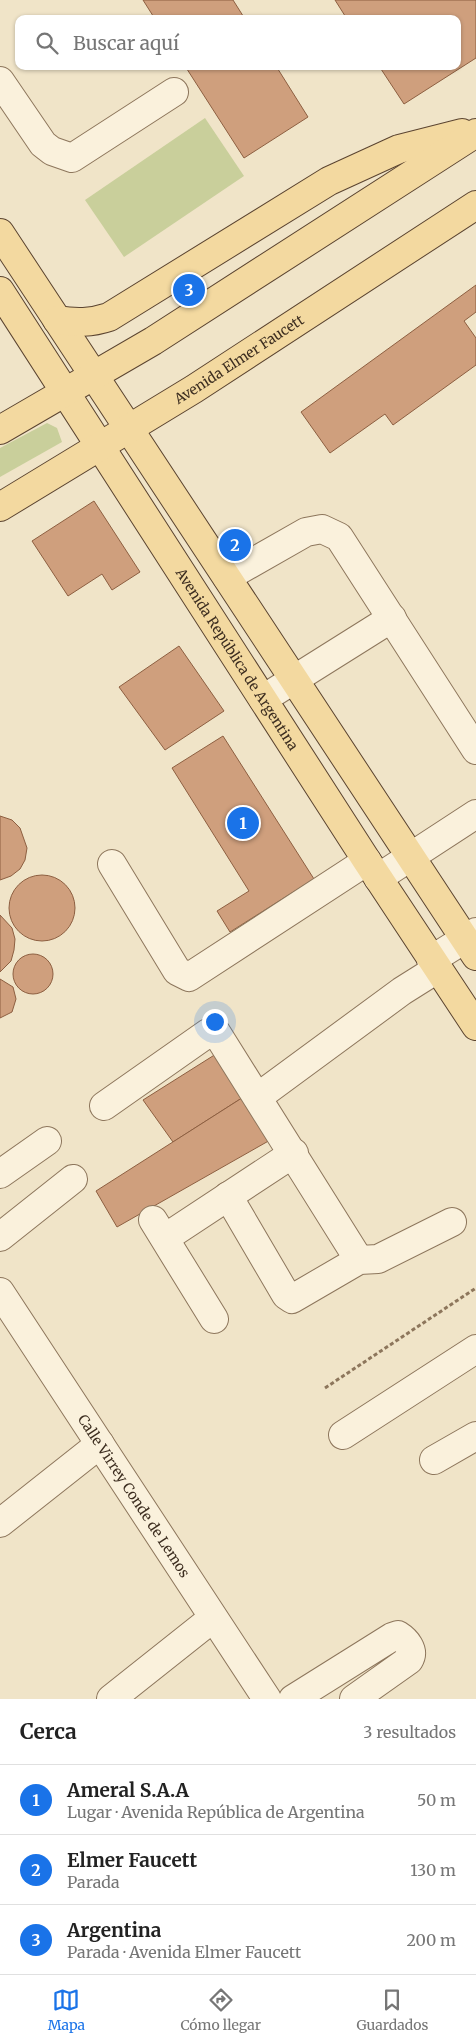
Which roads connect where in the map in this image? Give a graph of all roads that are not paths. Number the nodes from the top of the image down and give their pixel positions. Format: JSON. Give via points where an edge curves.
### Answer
{"nodes":[{"id":1,"x":0,"y":81,"type":"edge"},
{"id":2,"x":174,"y":92,"type":"dead end"},
{"id":3,"x":476,"y":131,"type":"edge"},
{"id":4,"x":476,"y":206,"type":"edge"},
{"id":5,"x":0,"y":234,"type":"edge"},
{"id":6,"x":0,"y":291,"type":"edge"},
{"id":7,"x":57,"y":320,"type":"junction"},
{"id":8,"x":94,"y":376,"type":"junction"},
{"id":9,"x":66,"y":393,"type":"junction"},
{"id":10,"x":129,"y":429,"type":"junction"},
{"id":11,"x":0,"y":430,"type":"edge"},
{"id":12,"x":100,"y":447,"type":"junction"},
{"id":13,"x":0,"y":507,"type":"edge"},
{"id":14,"x":227,"y":577,"type":"junction"},
{"id":15,"x":392,"y":618,"type":"junction"},
{"id":16,"x":295,"y":679,"type":"junction"},
{"id":17,"x":262,"y":699,"type":"junction"},
{"id":18,"x":476,"y":750,"type":"edge"},
{"id":19,"x":476,"y":814,"type":"edge"},
{"id":20,"x":411,"y":856,"type":"junction"},
{"id":21,"x":112,"y":864,"type":"dead end"},
{"id":22,"x":372,"y":869,"type":"junction"},
{"id":23,"x":472,"y":942,"type":"edge"},
{"id":24,"x":434,"y":964,"type":"junction"},
{"id":25,"x":476,"y":1026,"type":"edge"},
{"id":26,"x":258,"y":1097,"type":"junction"},
{"id":27,"x":104,"y":1106,"type":"dead end"},
{"id":28,"x":47,"y":1141,"type":"dead end"},
{"id":29,"x":294,"y":1154,"type":"junction"},
{"id":30,"x":0,"y":1174,"type":"edge"},
{"id":31,"x":73,"y":1179,"type":"dead end"},
{"id":32,"x":228,"y":1196,"type":"junction"},
{"id":33,"x":452,"y":1222,"type":"dead end"},
{"id":34,"x":0,"y":1237,"type":"edge"},
{"id":35,"x":360,"y":1260,"type":"junction"},
{"id":36,"x":0,"y":1292,"type":"edge"},
{"id":37,"x":214,"y":1319,"type":"dead end"},
{"id":38,"x":476,"y":1349,"type":"edge"},
{"id":39,"x":343,"y":1435,"type":"dead end"},
{"id":40,"x":476,"y":1436,"type":"edge"},
{"id":41,"x":100,"y":1444,"type":"junction"},
{"id":42,"x":434,"y":1460,"type":"dead end"},
{"id":43,"x":0,"y":1523,"type":"edge"},
{"id":44,"x":213,"y":1618,"type":"junction"},
{"id":45,"x":111,"y":1699,"type":"edge"},
{"id":46,"x":267,"y":1699,"type":"edge"},
{"id":47,"x":293,"y":1699,"type":"edge"},
{"id":48,"x":354,"y":1699,"type":"edge"}],
"edges":[{"from":1,"to":2,"type":"street","via":[[43,144],[72,158]]},
{"from":3,"to":7,"type":"main road","via":[[399,149],[330,181],[109,317],[94,322]]},
{"from":3,"to":8,"type":"main road"},
{"from":4,"to":10,"type":"main road","name":"Avenida Elmer Faucett"},
{"from":5,"to":7,"type":"main road"},
{"from":6,"to":9,"type":"main road","name":"Avenida República de Argentina"},
{"from":7,"to":8,"type":"main road"},
{"from":8,"to":9,"type":"main road"},
{"from":8,"to":10,"type":"main road"},
{"from":9,"to":11,"type":"main road"},
{"from":9,"to":12,"type":"main road","name":"Avenida República de Argentina"},
{"from":10,"to":12,"type":"main road","name":"Avenida Elmer Faucett"},
{"from":10,"to":14,"type":"main road"},
{"from":12,"to":13,"type":"main road","name":"Avenida Elmer Faucett"},
{"from":12,"to":17,"type":"main road","name":"Avenida República de Argentina"},
{"from":14,"to":15,"type":"street","via":[[306,532],[322,529],[339,537]]},
{"from":14,"to":16,"type":"main road"},
{"from":15,"to":16,"type":"street"},
{"from":15,"to":18,"type":"street"},
{"from":16,"to":17,"type":"street"},
{"from":16,"to":20,"type":"main road"},
{"from":17,"to":22,"type":"main road","name":"Avenida República de Argentina"},
{"from":19,"to":20,"type":"street"},
{"from":20,"to":22,"type":"street"},
{"from":20,"to":23,"type":"main road"},
{"from":21,"to":22,"type":"street","via":[[177,971],[189,977]]},
{"from":22,"to":24,"type":"main road","name":"Avenida República de Argentina"},
{"from":23,"to":24,"type":"street"},
{"from":24,"to":25,"type":"main road","name":"Avenida República de Argentina"},
{"from":24,"to":26,"type":"street"},
{"from":26,"to":27,"type":"street","via":[[216,1032],[211,1031]]},
{"from":26,"to":29,"type":"street"},
{"from":28,"to":30,"type":"street"},
{"from":29,"to":32,"type":"street"},
{"from":29,"to":35,"type":"street"},
{"from":31,"to":34,"type":"street"},
{"from":32,"to":35,"type":"street","via":[[289,1298]]},
{"from":32,"to":37,"type":"street","via":[[159,1229]]},
{"from":33,"to":35,"type":"street","via":[[378,1259]]},
{"from":36,"to":41,"type":"street","name":"Calle Virrey Conde de Lemos"},
{"from":38,"to":39,"type":"street"},
{"from":40,"to":42,"type":"street"},
{"from":41,"to":43,"type":"street"},
{"from":41,"to":44,"type":"street","name":"Calle Virrey Conde de Lemos"},
{"from":44,"to":45,"type":"street"},
{"from":44,"to":46,"type":"street","name":"Calle Virrey Conde de Lemos"},
{"from":47,"to":48,"type":"street","via":[[392,1637],[398,1635],[405,1640],[411,1650],[410,1660]]}]}
